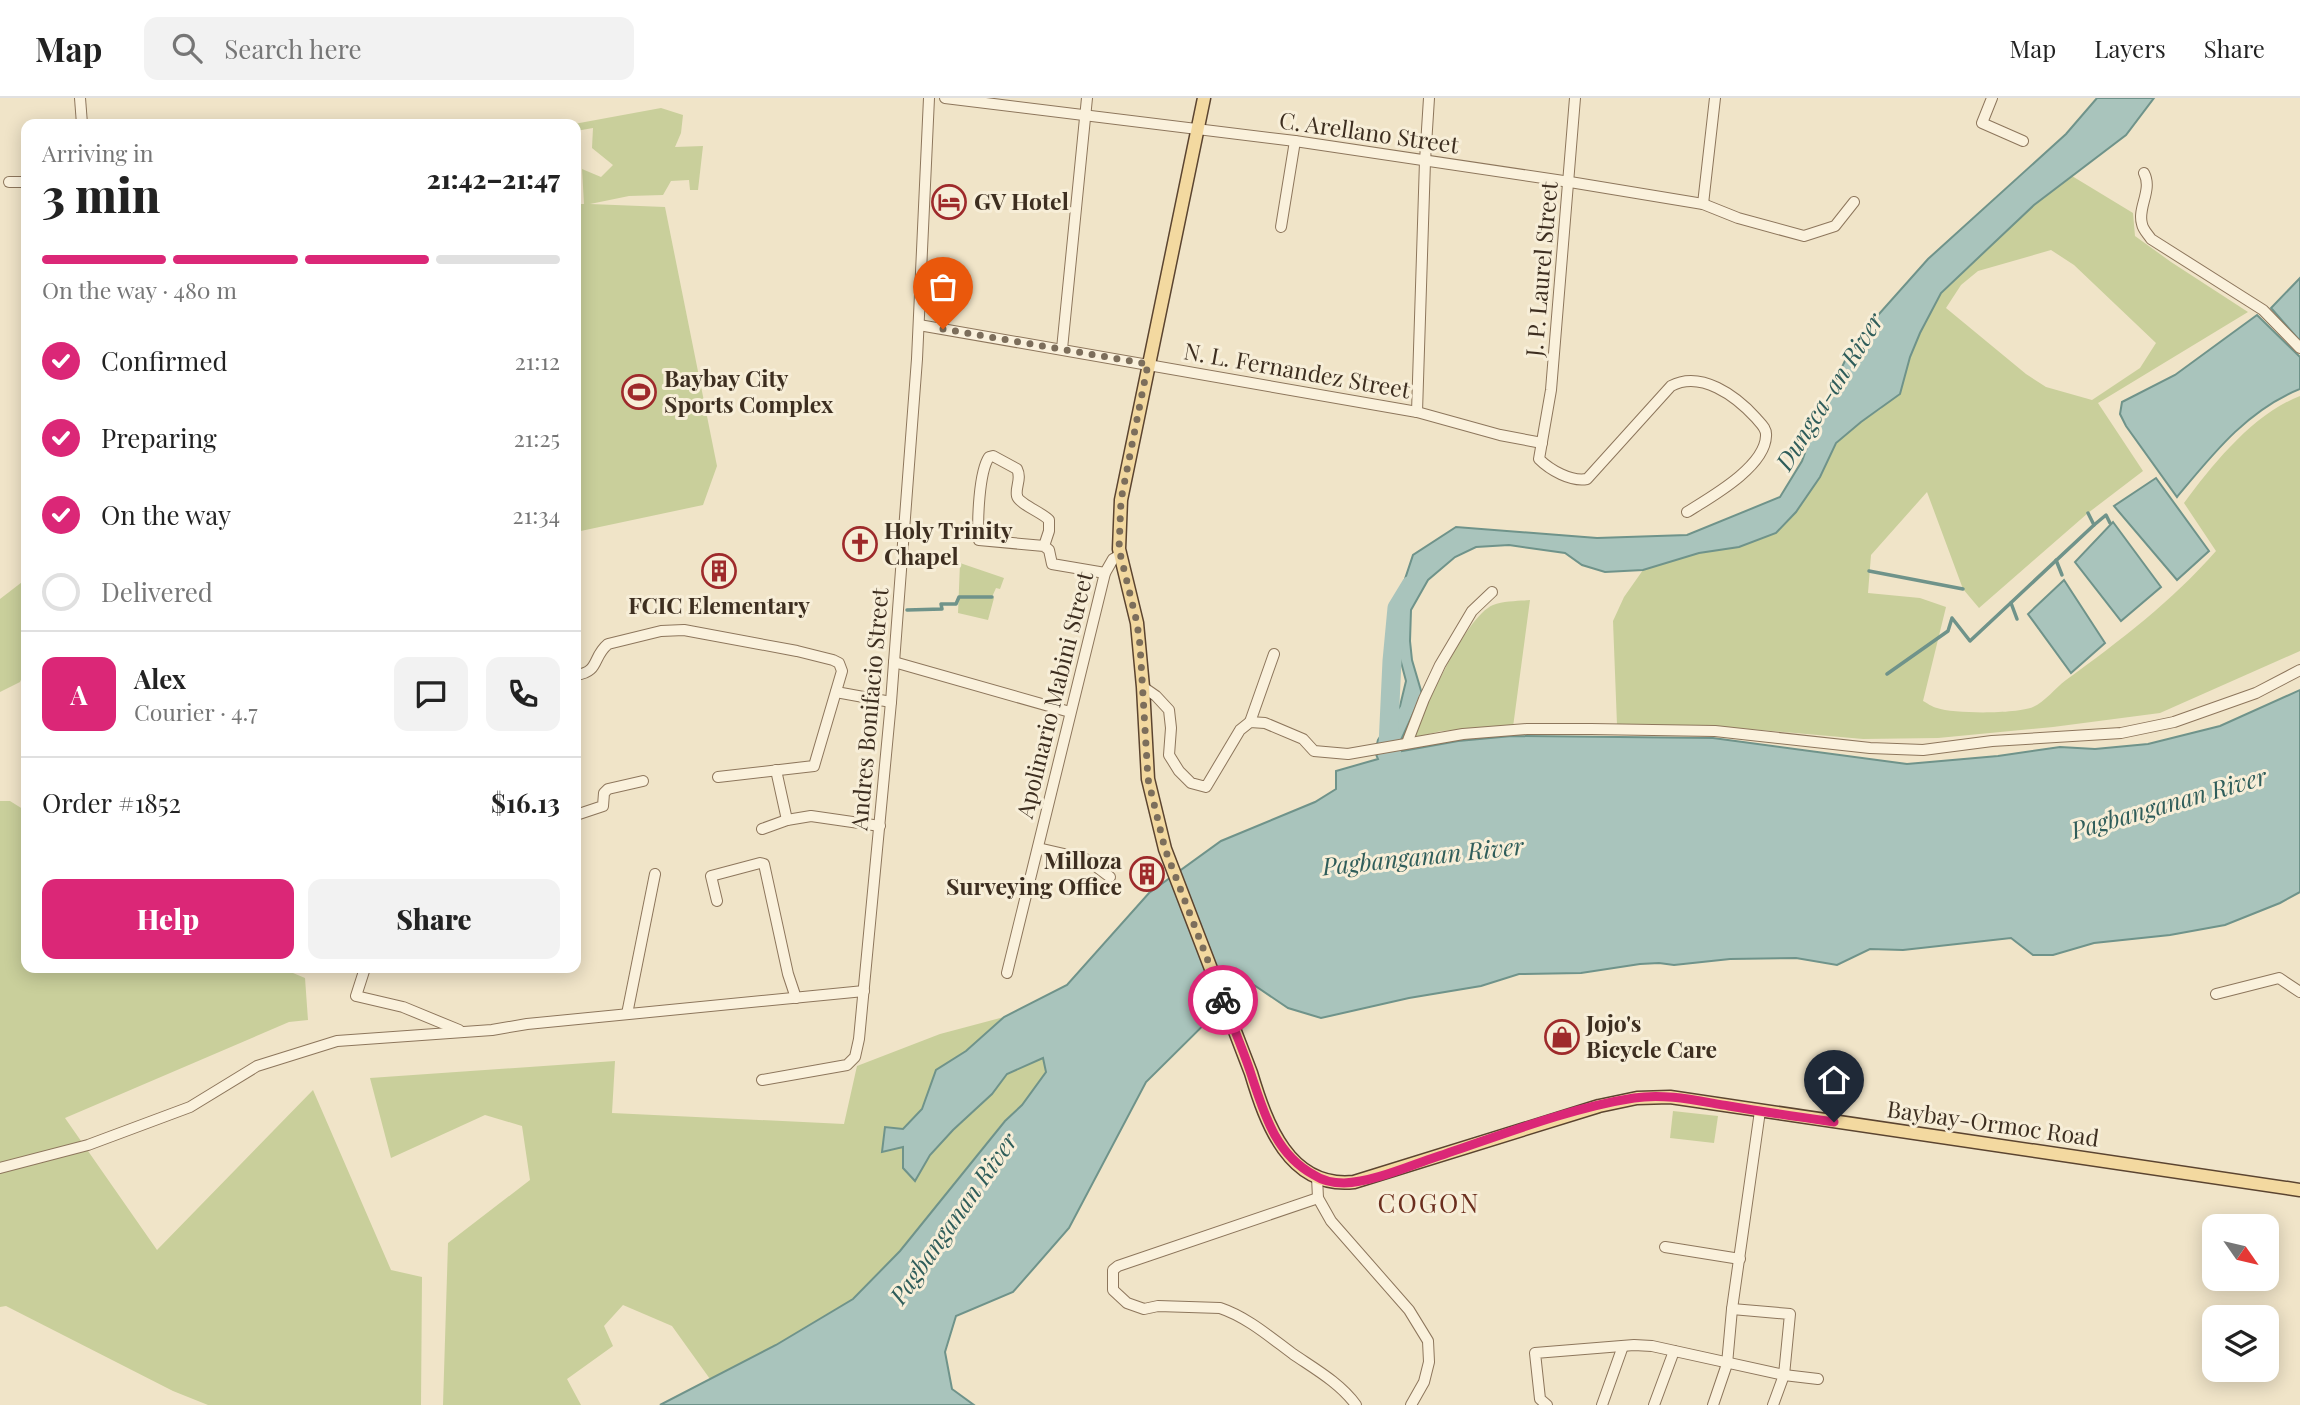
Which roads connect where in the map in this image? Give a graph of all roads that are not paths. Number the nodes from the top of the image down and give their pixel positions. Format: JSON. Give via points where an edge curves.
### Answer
{"nodes":[{"id":1,"x":80,"y":98,"type":"edge"},
{"id":2,"x":929,"y":98,"type":"edge"},
{"id":3,"x":945,"y":98,"type":"edge"},
{"id":4,"x":1087,"y":98,"type":"edge"},
{"id":5,"x":1204,"y":98,"type":"edge"},
{"id":6,"x":1429,"y":98,"type":"edge"},
{"id":7,"x":1575,"y":98,"type":"edge"},
{"id":8,"x":1715,"y":98,"type":"edge"},
{"id":9,"x":1992,"y":98,"type":"edge"},
{"id":10,"x":1086,"y":115,"type":"junction"},
{"id":11,"x":82,"y":119,"type":"edge"},
{"id":12,"x":1196,"y":130,"type":"junction"},
{"id":13,"x":1295,"y":141,"type":"junction"},
{"id":14,"x":2022,"y":141,"type":"dead end"},
{"id":15,"x":1425,"y":161,"type":"junction"},
{"id":16,"x":2144,"y":173,"type":"dead end"},
{"id":17,"x":21,"y":181,"type":"edge"},
{"id":18,"x":1570,"y":181,"type":"junction"},
{"id":19,"x":9,"y":182,"type":"dead end"},
{"id":20,"x":1854,"y":202,"type":"dead end"},
{"id":21,"x":1703,"y":204,"type":"junction"},
{"id":22,"x":1281,"y":227,"type":"dead end"},
{"id":23,"x":919,"y":325,"type":"junction"},
{"id":24,"x":2300,"y":348,"type":"edge"},
{"id":25,"x":1062,"y":349,"type":"junction"},
{"id":26,"x":1148,"y":364,"type":"junction"},
{"id":27,"x":1417,"y":412,"type":"junction"},
{"id":28,"x":1542,"y":443,"type":"junction"},
{"id":29,"x":1687,"y":512,"type":"dead end"},
{"id":30,"x":1044,"y":546,"type":"junction"},
{"id":31,"x":1119,"y":552,"type":"junction"},
{"id":32,"x":1105,"y":573,"type":"junction"},
{"id":33,"x":1492,"y":592,"type":"dead end"},
{"id":34,"x":1274,"y":654,"type":"dead end"},
{"id":35,"x":894,"y":662,"type":"junction"},
{"id":36,"x":2300,"y":670,"type":"edge"},
{"id":37,"x":581,"y":674,"type":"edge"},
{"id":38,"x":1143,"y":687,"type":"junction"},
{"id":39,"x":836,"y":692,"type":"junction"},
{"id":40,"x":891,"y":702,"type":"junction"},
{"id":41,"x":1070,"y":712,"type":"junction"},
{"id":42,"x":1251,"y":722,"type":"junction"},
{"id":43,"x":1404,"y":744,"type":"junction"},
{"id":44,"x":776,"y":770,"type":"junction"},
{"id":45,"x":718,"y":777,"type":"dead end"},
{"id":46,"x":643,"y":781,"type":"dead end"},
{"id":47,"x":581,"y":812,"type":"edge"},
{"id":48,"x":787,"y":820,"type":"junction"},
{"id":49,"x":880,"y":825,"type":"junction"},
{"id":50,"x":762,"y":829,"type":"dead end"},
{"id":51,"x":1038,"y":848,"type":"junction"},
{"id":52,"x":655,"y":874,"type":"dead end"},
{"id":53,"x":1110,"y":877,"type":"dead end"},
{"id":54,"x":717,"y":901,"type":"dead end"},
{"id":55,"x":1007,"y":972,"type":"dead end"},
{"id":56,"x":363,"y":973,"type":"edge"},
{"id":57,"x":864,"y":991,"type":"junction"},
{"id":58,"x":2300,"y":992,"type":"edge"},
{"id":59,"x":2216,"y":994,"type":"dead end"},
{"id":60,"x":796,"y":998,"type":"junction"},
{"id":61,"x":627,"y":1014,"type":"junction"},
{"id":62,"x":463,"y":1031,"type":"junction"},
{"id":63,"x":762,"y":1080,"type":"dead end"},
{"id":64,"x":1760,"y":1111,"type":"junction"},
{"id":65,"x":0,"y":1168,"type":"edge"},
{"id":66,"x":1317,"y":1177,"type":"junction"},
{"id":67,"x":2300,"y":1190,"type":"edge"},
{"id":68,"x":1318,"y":1198,"type":"junction"},
{"id":69,"x":1665,"y":1247,"type":"dead end"},
{"id":70,"x":1740,"y":1259,"type":"junction"},
{"id":71,"x":1732,"y":1310,"type":"junction"},
{"id":72,"x":1623,"y":1346,"type":"junction"},
{"id":73,"x":1674,"y":1351,"type":"junction"},
{"id":74,"x":1727,"y":1364,"type":"junction"},
{"id":75,"x":1784,"y":1375,"type":"junction"},
{"id":76,"x":1818,"y":1379,"type":"dead end"},
{"id":77,"x":1356,"y":1405,"type":"edge"},
{"id":78,"x":1410,"y":1405,"type":"edge"},
{"id":79,"x":1546,"y":1405,"type":"edge"},
{"id":80,"x":1602,"y":1405,"type":"edge"},
{"id":81,"x":1654,"y":1405,"type":"edge"},
{"id":82,"x":1713,"y":1405,"type":"edge"},
{"id":83,"x":1773,"y":1405,"type":"edge"}],
"edges":[{"from":1,"to":11,"type":"street"},
{"from":2,"to":23,"type":"street","name":"Andres Bonifacio Street"},
{"from":3,"to":10,"type":"street","name":"C. Arellano Street"},
{"from":4,"to":10,"type":"street"},
{"from":5,"to":12,"type":"main road","name":"Apolinario Mabini Street"},
{"from":6,"to":15,"type":"street"},
{"from":7,"to":18,"type":"street","name":"J. P. Laurel Street"},
{"from":8,"to":21,"type":"street"},
{"from":9,"to":14,"type":"street","via":[[1982,123]]},
{"from":10,"to":12,"type":"street","name":"C. Arellano Street"},
{"from":10,"to":25,"type":"street"},
{"from":12,"to":13,"type":"street","name":"C. Arellano Street"},
{"from":12,"to":26,"type":"main road","name":"Apolinario Mabini Street"},
{"from":13,"to":15,"type":"street","name":"C. Arellano Street"},
{"from":13,"to":22,"type":"street"},
{"from":15,"to":18,"type":"street","name":"C. Arellano Street"},
{"from":15,"to":27,"type":"street"},
{"from":16,"to":24,"type":"street","via":[[2147,188],[2141,221],[2151,239],[2263,310]]},
{"from":17,"to":19,"type":"street"},
{"from":18,"to":21,"type":"street","name":"C. Arellano Street"},
{"from":18,"to":28,"type":"street","name":"J. P. Laurel Street"},
{"from":20,"to":21,"type":"street","name":"C. Arellano Street","via":[[1835,226],[1804,236]]},
{"from":23,"to":25,"type":"street","name":"N. L. Fernandez Street"},
{"from":23,"to":35,"type":"street","name":"Andres Bonifacio Street"},
{"from":25,"to":26,"type":"street","name":"N. L. Fernandez Street"},
{"from":26,"to":27,"type":"street","name":"N. L. Fernandez Street"},
{"from":26,"to":31,"type":"main road","name":"Apolinario Mabini Street","via":[[1121,500]]},
{"from":27,"to":28,"type":"street","name":"N. L. Fernandez Street"},
{"from":28,"to":29,"type":"street","via":[[1539,459],[1544,464],[1569,478],[1587,479],[1671,386],[1680,381],[1726,391],[1764,427],[1764,444],[1749,470]]},
{"from":30,"to":30,"type":"street","via":[[1049,520],[1020,501],[1017,468],[989,457],[981,491],[979,540]]},
{"from":30,"to":32,"type":"street","via":[[1052,564]]},
{"from":31,"to":32,"type":"street","name":"Apolinario Mabini Street"},
{"from":31,"to":38,"type":"main road","name":"Baybay-Ormoc Road","via":[[1137,623]]},
{"from":32,"to":41,"type":"street","name":"Apolinario Mabini Street"},
{"from":33,"to":43,"type":"street","via":[[1472,611],[1440,665]]},
{"from":34,"to":42,"type":"street"},
{"from":35,"to":40,"type":"street","name":"Andres Bonifacio Street"},
{"from":35,"to":41,"type":"street"},
{"from":36,"to":43,"type":"street","via":[[2256,693],[2174,722],[2121,733],[1992,741],[1923,751],[1665,729],[1527,729]]},
{"from":37,"to":39,"type":"street","via":[[591,670],[608,644],[679,630],[836,661],[842,671]]},
{"from":38,"to":42,"type":"street","via":[[1169,710],[1169,755],[1191,783],[1206,788],[1240,730]]},
{"from":38,"to":66,"type":"main road","name":"Baybay-Ormoc Road","via":[[1148,779],[1165,849],[1279,1144]]},
{"from":39,"to":40,"type":"street"},
{"from":39,"to":44,"type":"street","via":[[815,765]]},
{"from":40,"to":49,"type":"street","name":"Andres Bonifacio Street"},
{"from":41,"to":51,"type":"street","name":"Apolinario Mabini Street"},
{"from":42,"to":43,"type":"street","via":[[1303,739],[1314,751],[1348,754]]},
{"from":44,"to":45,"type":"street"},
{"from":44,"to":48,"type":"street"},
{"from":46,"to":47,"type":"street","via":[[608,789],[605,805]]},
{"from":48,"to":49,"type":"street","via":[[811,816]]},
{"from":48,"to":50,"type":"street"},
{"from":49,"to":57,"type":"street","name":"Andres Bonifacio Street"},
{"from":51,"to":53,"type":"street","via":[[1086,859]]},
{"from":51,"to":55,"type":"street","name":"Apolinario Mabini Street"},
{"from":52,"to":61,"type":"street"},
{"from":54,"to":60,"type":"street","via":[[711,876],[764,864]]},
{"from":56,"to":62,"type":"street","via":[[356,996],[403,1007]]},
{"from":57,"to":60,"type":"street"},
{"from":57,"to":63,"type":"street","name":"Andres Bonifacio Street","via":[[859,1039],[851,1063]]},
{"from":58,"to":59,"type":"street","via":[[2279,978]]},
{"from":60,"to":61,"type":"street"},
{"from":61,"to":62,"type":"street"},
{"from":62,"to":65,"type":"street","via":[[337,1041],[257,1066],[190,1107],[88,1144]]},
{"from":64,"to":66,"type":"main road","name":"Baybay-Ormoc Road","via":[[1670,1097],[1637,1098],[1599,1105],[1354,1182]]},
{"from":64,"to":67,"type":"main road","name":"Baybay-Ormoc Road"},
{"from":64,"to":70,"type":"street"},
{"from":66,"to":68,"type":"street"},
{"from":68,"to":77,"type":"street","via":[[1118,1266],[1113,1270],[1113,1290],[1127,1304],[1144,1309],[1220,1308],[1244,1318],[1326,1377]]},
{"from":68,"to":78,"type":"street","via":[[1331,1221],[1409,1310],[1428,1341],[1424,1382]]},
{"from":69,"to":70,"type":"street"},
{"from":70,"to":71,"type":"street"},
{"from":71,"to":74,"type":"street"},
{"from":71,"to":75,"type":"street","via":[[1790,1314]]},
{"from":72,"to":73,"type":"street"},
{"from":72,"to":79,"type":"street","via":[[1535,1353],[1540,1399]]},
{"from":72,"to":80,"type":"street"},
{"from":73,"to":74,"type":"street"},
{"from":73,"to":81,"type":"street"},
{"from":74,"to":75,"type":"street"},
{"from":74,"to":82,"type":"street"},
{"from":75,"to":76,"type":"street"},
{"from":75,"to":83,"type":"street"}]}
